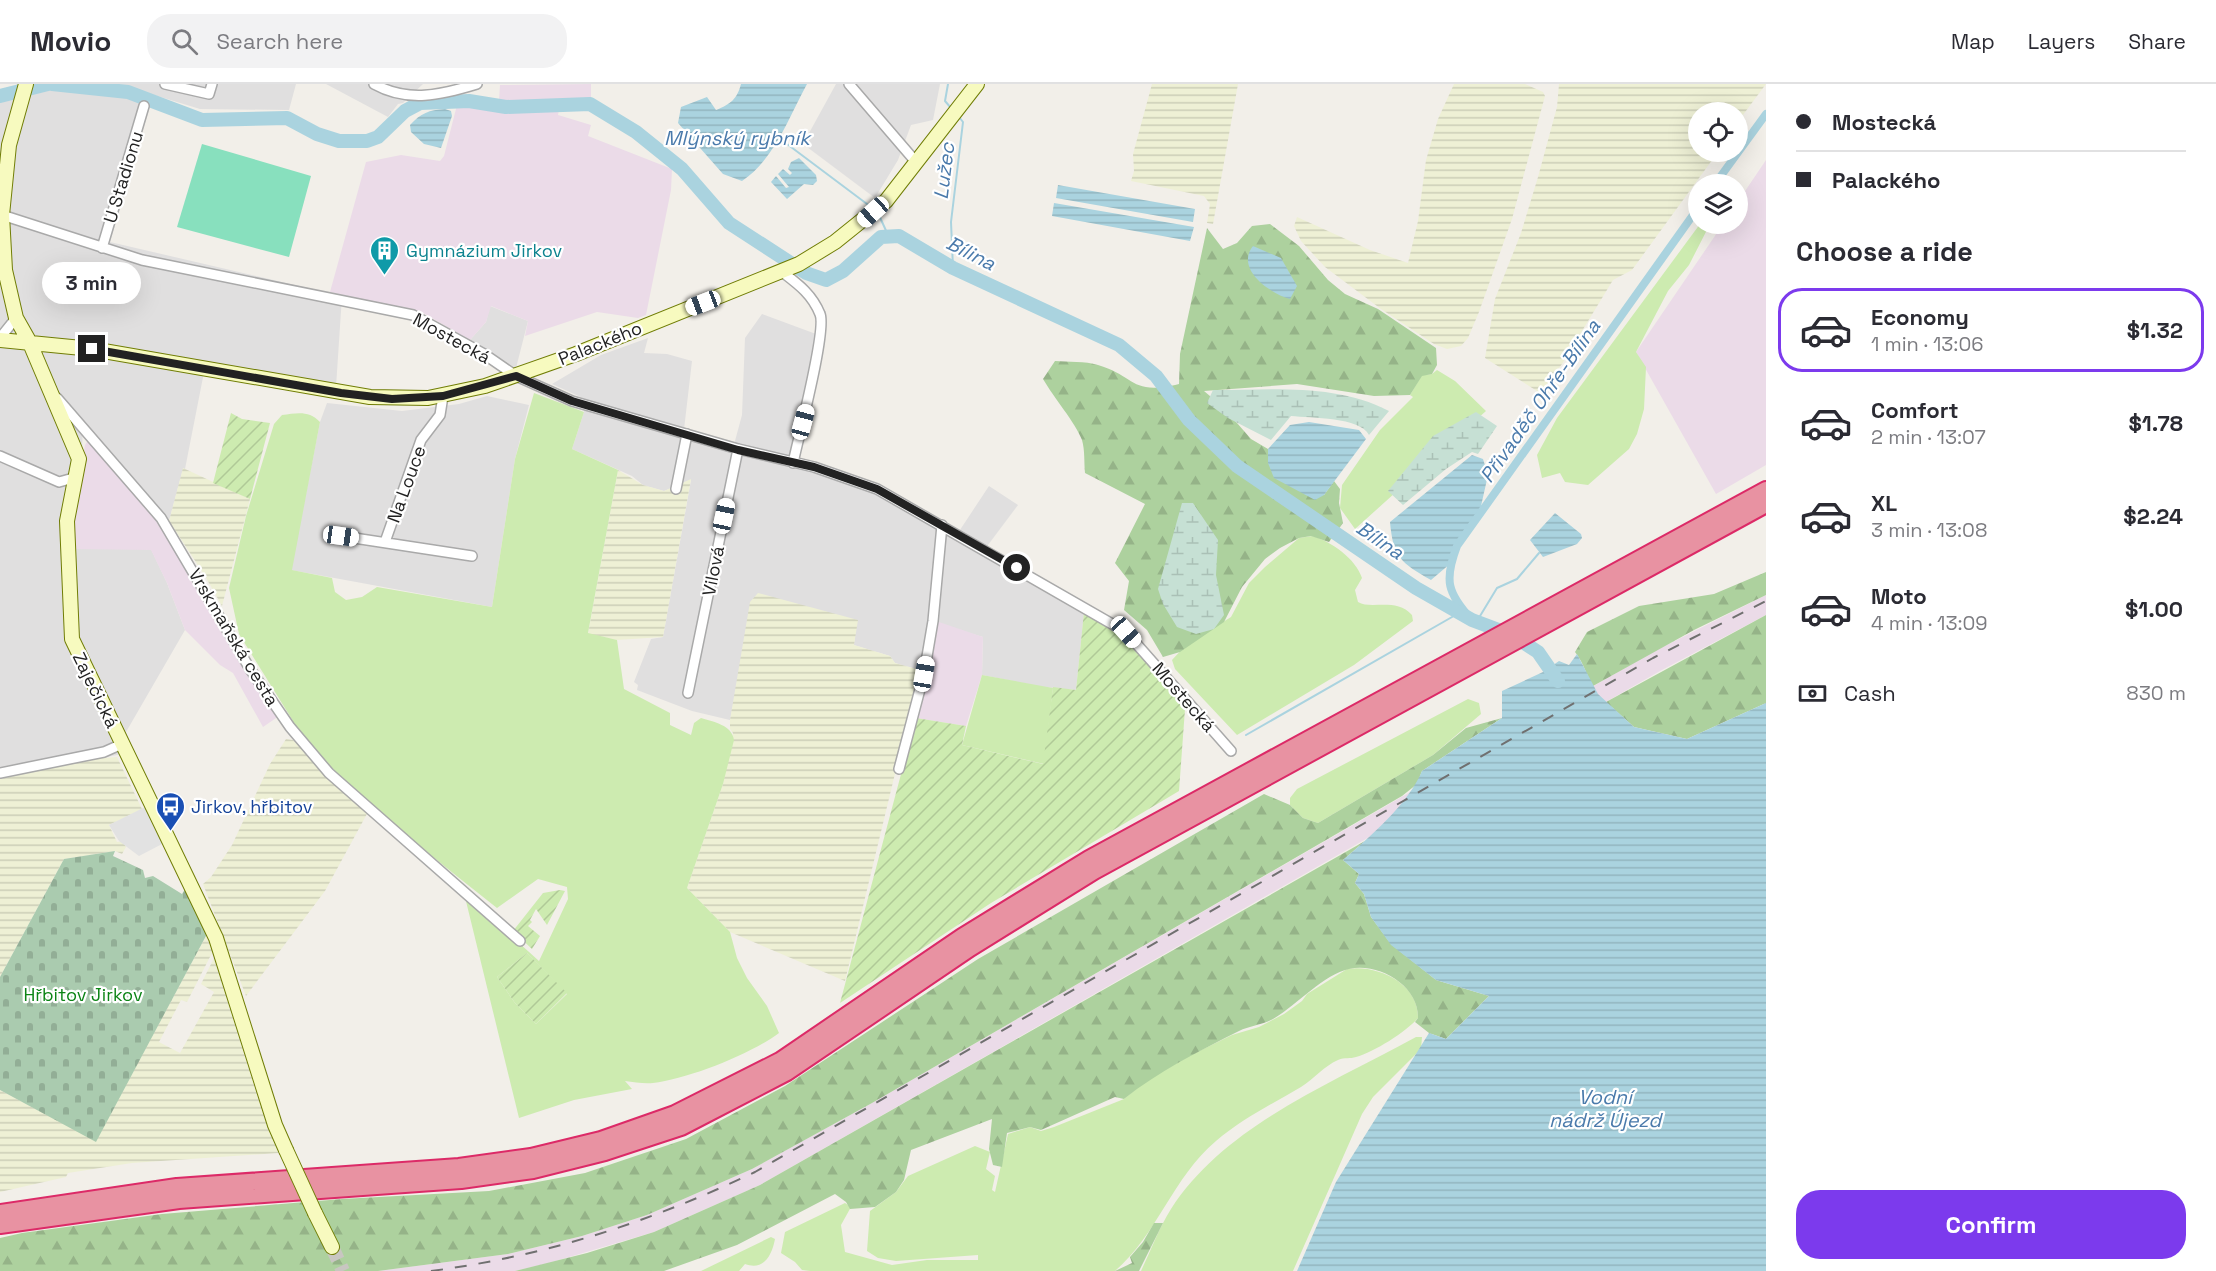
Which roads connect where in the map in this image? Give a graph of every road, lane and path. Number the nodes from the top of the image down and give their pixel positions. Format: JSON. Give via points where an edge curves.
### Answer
{"nodes":[{"id":1,"x":165,"y":84,"type":"edge"},
{"id":2,"x":212,"y":84,"type":"edge"},
{"id":3,"x":374,"y":84,"type":"edge"},
{"id":4,"x":477,"y":84,"type":"edge"},
{"id":5,"x":849,"y":84,"type":"edge"},
{"id":6,"x":977,"y":84,"type":"edge"},
{"id":7,"x":24,"y":90,"type":"edge"},
{"id":8,"x":144,"y":106,"type":"dead end"},
{"id":9,"x":916,"y":162,"type":"junction"},
{"id":10,"x":2,"y":215,"type":"junction"},
{"id":11,"x":102,"y":249,"type":"junction"},
{"id":12,"x":781,"y":271,"type":"junction"},
{"id":13,"x":16,"y":318,"type":"junction"},
{"id":14,"x":0,"y":339,"type":"edge"},
{"id":15,"x":29,"y":341,"type":"junction"},
{"id":16,"x":516,"y":376,"type":"junction"},
{"id":17,"x":48,"y":387,"type":"junction"},
{"id":18,"x":443,"y":396,"type":"junction"},
{"id":19,"x":687,"y":434,"type":"junction"},
{"id":20,"x":738,"y":450,"type":"junction"},
{"id":21,"x":0,"y":456,"type":"edge"},
{"id":22,"x":793,"y":463,"type":"junction"},
{"id":23,"x":77,"y":477,"type":"junction"},
{"id":24,"x":676,"y":489,"type":"dead end"},
{"id":25,"x":1766,"y":490,"type":"edge"},
{"id":26,"x":1766,"y":504,"type":"edge"},
{"id":27,"x":942,"y":525,"type":"junction"},
{"id":28,"x":341,"y":536,"type":"dead end"},
{"id":29,"x":385,"y":542,"type":"junction"},
{"id":30,"x":472,"y":556,"type":"dead end"},
{"id":31,"x":688,"y":693,"type":"dead end"},
{"id":32,"x":122,"y":744,"type":"junction"},
{"id":33,"x":1231,"y":752,"type":"dead end"},
{"id":34,"x":899,"y":769,"type":"dead end"},
{"id":35,"x":0,"y":773,"type":"edge"},
{"id":36,"x":520,"y":941,"type":"dead end"},
{"id":37,"x":0,"y":1213,"type":"edge"},
{"id":38,"x":0,"y":1225,"type":"edge"},
{"id":39,"x":332,"y":1246,"type":"tunnel mouth"}],
"edges":[{"from":1,"to":2,"type":"street","via":[[209,94]]},
{"from":3,"to":4,"type":"street","via":[[391,94],[413,96]]},
{"from":5,"to":9,"type":"street"},
{"from":6,"to":9,"type":"street","name":"Palackého"},
{"from":7,"to":10,"type":"street","name":"Zaječická","via":[[9,145]]},
{"from":8,"to":11,"type":"street","name":"U Stadionu"},
{"from":9,"to":12,"type":"street","name":"Palackého","via":[[875,210],[835,242]]},
{"from":10,"to":11,"type":"street","name":"Mostecká"},
{"from":10,"to":13,"type":"street","name":"Zaječická","via":[[5,270]]},
{"from":11,"to":16,"type":"street","name":"Mostecká","via":[[207,275],[413,315]]},
{"from":12,"to":16,"type":"street","name":"Palackého"},
{"from":12,"to":22,"type":"street","via":[[808,292],[822,317]]},
{"from":13,"to":14,"type":"street"},
{"from":13,"to":15,"type":"street","name":"Zaječická"},
{"from":14,"to":15,"type":"street","name":"Palackého"},
{"from":15,"to":17,"type":"street","name":"Zaječická"},
{"from":15,"to":18,"type":"street","name":"Palackého","via":[[356,395],[413,399]]},
{"from":16,"to":18,"type":"street","name":"Palackého"},
{"from":16,"to":19,"type":"street","name":"Mostecká","via":[[572,401]]},
{"from":17,"to":23,"type":"street","name":"Zaječická","via":[[80,459]]},
{"from":17,"to":36,"type":"street","name":"Vrskmaňská cesta","via":[[161,518],[250,669],[290,727],[329,773]]},
{"from":18,"to":29,"type":"street","name":"Na Louce","via":[[440,415],[421,440]]},
{"from":19,"to":20,"type":"street","name":"Mostecká"},
{"from":19,"to":24,"type":"street"},
{"from":20,"to":22,"type":"street","name":"Mostecká"},
{"from":20,"to":31,"type":"street","name":"Vilová"},
{"from":21,"to":23,"type":"street","via":[[59,482]]},
{"from":22,"to":27,"type":"street","name":"Mostecká","via":[[877,489]]},
{"from":23,"to":32,"type":"street","name":"Zaječická","via":[[67,521],[72,639]]},
{"from":25,"to":37,"type":"highway","via":[[1048,883],[780,1061],[638,1129],[531,1157],[459,1167],[177,1187]]},
{"from":26,"to":38,"type":"highway","via":[[1094,871],[970,948],[788,1072],[681,1127],[533,1170],[461,1180],[179,1200]]},
{"from":27,"to":33,"type":"street","name":"Mostecká","via":[[1126,632]]},
{"from":27,"to":34,"type":"street","via":[[924,674]]},
{"from":28,"to":29,"type":"street","name":"Na Louce"},
{"from":29,"to":30,"type":"street","name":"Na Louce"},
{"from":32,"to":35,"type":"street","via":[[104,752]]},
{"from":32,"to":39,"type":"street","name":"Zaječická","bridge":true,"via":[[216,938],[275,1125]]}]}
